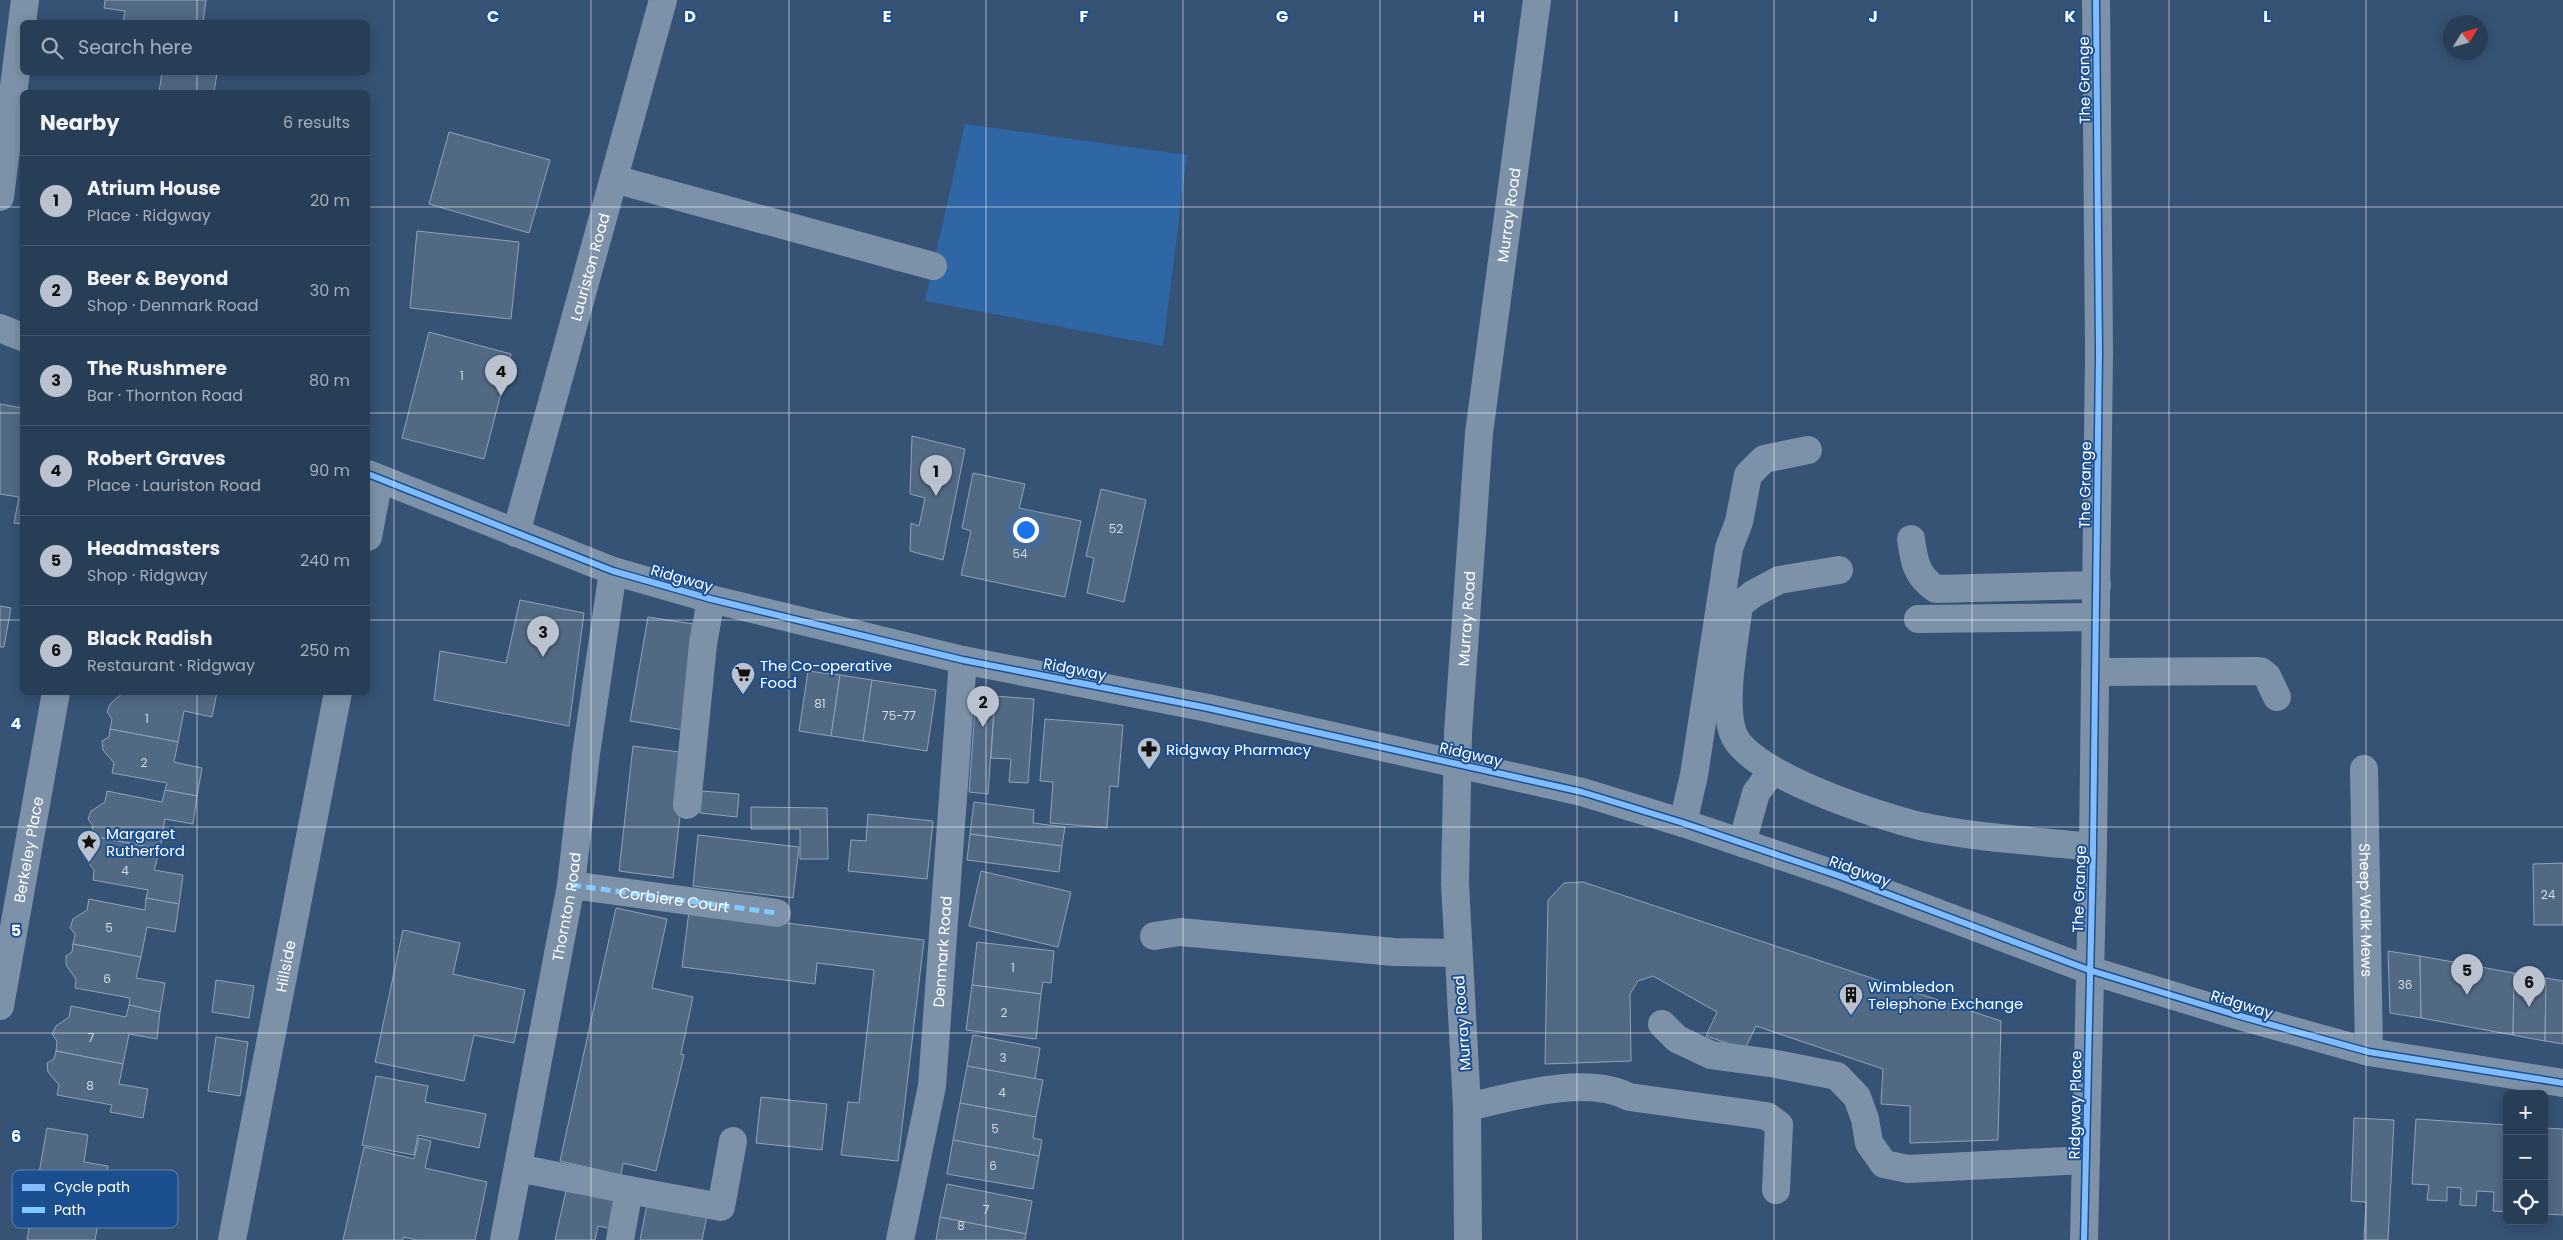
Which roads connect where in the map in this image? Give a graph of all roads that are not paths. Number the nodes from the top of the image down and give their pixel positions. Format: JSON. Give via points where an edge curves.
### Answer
{"nodes":[{"id":1,"x":25,"y":0,"type":"edge"},
{"id":2,"x":662,"y":0,"type":"edge"},
{"id":3,"x":1537,"y":0,"type":"edge"},
{"id":4,"x":2096,"y":0,"type":"edge"},
{"id":5,"x":22,"y":20,"type":"edge"},
{"id":6,"x":20,"y":39,"type":"edge"},
{"id":7,"x":614,"y":179,"type":"junction"},
{"id":8,"x":0,"y":197,"type":"edge"},
{"id":9,"x":934,"y":266,"type":"dead end"},
{"id":10,"x":0,"y":328,"type":"edge"},
{"id":11,"x":20,"y":336,"type":"edge"},
{"id":12,"x":1808,"y":450,"type":"dead end"},
{"id":13,"x":373,"y":476,"type":"edge"},
{"id":14,"x":370,"y":513,"type":"edge"},
{"id":15,"x":516,"y":533,"type":"junction"},
{"id":16,"x":1911,"y":539,"type":"dead end"},
{"id":17,"x":1839,"y":570,"type":"dead end"},
{"id":18,"x":613,"y":571,"type":"junction"},
{"id":19,"x":2096,"y":585,"type":"junction"},
{"id":20,"x":711,"y":599,"type":"junction"},
{"id":21,"x":2096,"y":617,"type":"junction"},
{"id":22,"x":1918,"y":619,"type":"dead end"},
{"id":23,"x":963,"y":660,"type":"junction"},
{"id":24,"x":2095,"y":672,"type":"junction"},
{"id":25,"x":55,"y":695,"type":"edge"},
{"id":26,"x":337,"y":695,"type":"edge"},
{"id":27,"x":2278,"y":697,"type":"dead end"},
{"id":28,"x":1458,"y":764,"type":"junction"},
{"id":29,"x":2364,"y":769,"type":"dead end"},
{"id":30,"x":1772,"y":771,"type":"junction"},
{"id":31,"x":687,"y":806,"type":"dead end"},
{"id":32,"x":1683,"y":823,"type":"junction"},
{"id":33,"x":1742,"y":843,"type":"junction"},
{"id":34,"x":2093,"y":847,"type":"junction"},
{"id":35,"x":571,"y":885,"type":"junction"},
{"id":36,"x":777,"y":913,"type":"dead end"},
{"id":37,"x":1154,"y":936,"type":"dead end"},
{"id":38,"x":1458,"y":953,"type":"junction"},
{"id":39,"x":2089,"y":970,"type":"junction"},
{"id":40,"x":0,"y":1006,"type":"edge"},
{"id":41,"x":1662,"y":1024,"type":"dead end"},
{"id":42,"x":2369,"y":1052,"type":"junction"},
{"id":43,"x":2563,"y":1083,"type":"edge"},
{"id":44,"x":1467,"y":1107,"type":"junction"},
{"id":45,"x":733,"y":1141,"type":"dead end"},
{"id":46,"x":2086,"y":1160,"type":"junction"},
{"id":47,"x":518,"y":1168,"type":"junction"},
{"id":48,"x":629,"y":1190,"type":"junction"},
{"id":49,"x":1776,"y":1190,"type":"dead end"},
{"id":50,"x":232,"y":1240,"type":"edge"},
{"id":51,"x":504,"y":1240,"type":"edge"},
{"id":52,"x":620,"y":1240,"type":"edge"},
{"id":53,"x":900,"y":1240,"type":"edge"},
{"id":54,"x":1468,"y":1240,"type":"edge"},
{"id":55,"x":2084,"y":1240,"type":"edge"}],
"edges":[{"from":1,"to":5,"type":"street"},
{"from":2,"to":7,"type":"street","name":"Lauriston Road"},
{"from":3,"to":28,"type":"street","name":"Murray Road","via":[[1480,432]]},
{"from":4,"to":19,"type":"street","name":"The Grange","via":[[2100,353]]},
{"from":6,"to":8,"type":"street"},
{"from":7,"to":9,"type":"street"},
{"from":7,"to":15,"type":"street","name":"Lauriston Road"},
{"from":10,"to":11,"type":"street"},
{"from":12,"to":32,"type":"street","via":[[1764,459],[1748,475],[1739,522],[1729,548],[1694,775]]},
{"from":13,"to":14,"type":"street"},
{"from":13,"to":15,"type":"street","name":"Ridgway"},
{"from":15,"to":18,"type":"street","name":"Ridgway"},
{"from":16,"to":19,"type":"street","via":[[1915,566],[1924,581],[1936,589]]},
{"from":17,"to":30,"type":"street","via":[[1779,580],[1738,605],[1728,710],[1733,735],[1750,755]]},
{"from":18,"to":20,"type":"street","name":"Ridgway"},
{"from":18,"to":35,"type":"street","name":"Thornton Road","via":[[586,754]]},
{"from":19,"to":21,"type":"street","name":"The Grange"},
{"from":20,"to":23,"type":"street","name":"Ridgway"},
{"from":20,"to":31,"type":"street","via":[[703,644]]},
{"from":21,"to":22,"type":"street"},
{"from":21,"to":24,"type":"street","name":"The Grange"},
{"from":23,"to":28,"type":"street","name":"Ridgway","via":[[1208,708]]},
{"from":23,"to":53,"type":"street","name":"Denmark Road","via":[[932,1086]]},
{"from":24,"to":27,"type":"street","via":[[2260,671],[2267,676]]},
{"from":24,"to":34,"type":"street","name":"The Grange"},
{"from":25,"to":40,"type":"street","name":"Berkeley Place"},
{"from":26,"to":50,"type":"street","name":"Hillside"},
{"from":28,"to":32,"type":"street","name":"Ridgway","via":[[1582,792]]},
{"from":28,"to":38,"type":"street","name":"Murray Road","via":[[1454,884]]},
{"from":29,"to":42,"type":"street","name":"Sheep Walk Mews"},
{"from":30,"to":33,"type":"street","via":[[1756,793]]},
{"from":30,"to":34,"type":"street","via":[[1832,798],[1919,826]]},
{"from":32,"to":33,"type":"street","name":"Ridgway"},
{"from":33,"to":39,"type":"street","name":"Ridgway","via":[[1840,876]]},
{"from":34,"to":39,"type":"street","name":"The Grange"},
{"from":35,"to":36,"type":"street","name":"Corbiere Court"},
{"from":35,"to":47,"type":"street","name":"Thornton Road"},
{"from":37,"to":38,"type":"street","via":[[1180,932],[1394,952]]},
{"from":38,"to":44,"type":"street","name":"Murray Road"},
{"from":39,"to":42,"type":"street","name":"Ridgway"},
{"from":39,"to":46,"type":"street","name":"Ridgway Place"},
{"from":41,"to":46,"type":"street","via":[[1677,1039],[1711,1055],[1837,1076],[1858,1097],[1866,1119],[1869,1143],[1884,1164],[1908,1169]]},
{"from":42,"to":43,"type":"street","name":"Ridgway"},
{"from":44,"to":49,"type":"street","via":[[1554,1088],[1615,1090],[1629,1097],[1767,1116],[1779,1125]]},
{"from":44,"to":54,"type":"street","name":"Murray Road"},
{"from":45,"to":48,"type":"street","via":[[721,1207]]},
{"from":46,"to":55,"type":"street","name":"Ridgway Place"},
{"from":47,"to":48,"type":"street"},
{"from":47,"to":51,"type":"street","name":"Thornton Road"},
{"from":48,"to":52,"type":"street"}]}
